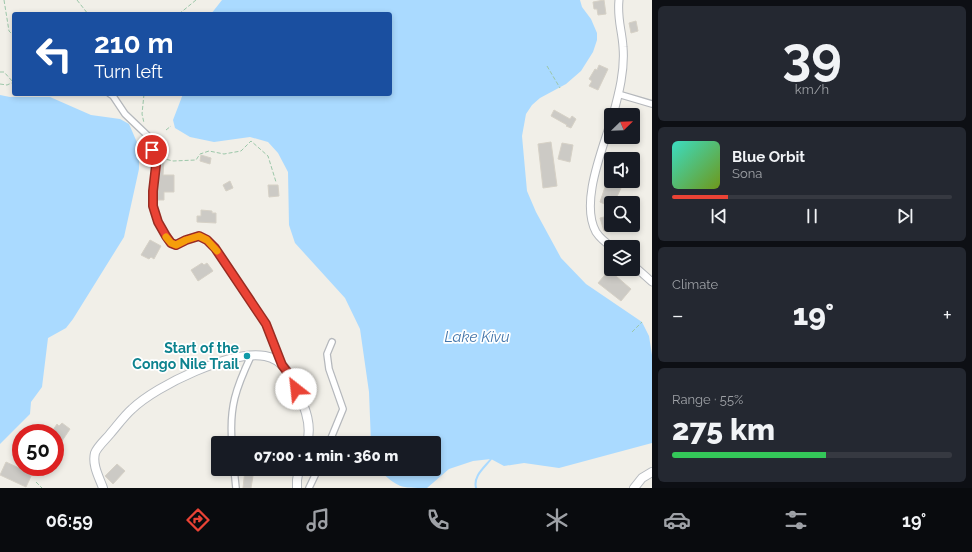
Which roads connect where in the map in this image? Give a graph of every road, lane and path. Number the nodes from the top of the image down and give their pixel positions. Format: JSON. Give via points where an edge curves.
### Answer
{"nodes":[{"id":1,"x":4,"y":0,"type":"edge"},
{"id":2,"x":77,"y":0,"type":"edge"},
{"id":3,"x":196,"y":0,"type":"edge"},
{"id":4,"x":619,"y":0,"type":"edge"},
{"id":5,"x":86,"y":12,"type":"edge"},
{"id":6,"x":181,"y":12,"type":"edge"},
{"id":7,"x":12,"y":34,"type":"edge"},
{"id":8,"x":547,"y":66,"type":"dead end"},
{"id":9,"x":0,"y":72,"type":"edge"},
{"id":10,"x":12,"y":80,"type":"edge"},
{"id":11,"x":12,"y":83,"type":"edge"},
{"id":12,"x":0,"y":84,"type":"edge"},
{"id":13,"x":560,"y":88,"type":"dead end"},
{"id":14,"x":618,"y":94,"type":"junction"},
{"id":15,"x":113,"y":96,"type":"edge"},
{"id":16,"x":143,"y":96,"type":"edge"},
{"id":17,"x":652,"y":104,"type":"edge"},
{"id":18,"x":615,"y":108,"type":"edge"},
{"id":19,"x":171,"y":126,"type":"dead end"},
{"id":20,"x":166,"y":130,"type":"dead end"},
{"id":21,"x":147,"y":136,"type":"junction"},
{"id":22,"x":604,"y":144,"type":"edge"},
{"id":23,"x":154,"y":158,"type":"junction"},
{"id":24,"x":276,"y":182,"type":"dead end"},
{"id":25,"x":604,"y":240,"type":"edge"},
{"id":26,"x":640,"y":271,"type":"edge"},
{"id":27,"x":652,"y":282,"type":"edge"},
{"id":28,"x":642,"y":322,"type":"dead end"},
{"id":29,"x":632,"y":332,"type":"dead end"},
{"id":30,"x":332,"y":342,"type":"dead end"},
{"id":31,"x":251,"y":356,"type":"junction"},
{"id":32,"x":282,"y":365,"type":"junction"},
{"id":33,"x":232,"y":436,"type":"edge"},
{"id":34,"x":308,"y":436,"type":"edge"},
{"id":35,"x":332,"y":436,"type":"edge"},
{"id":36,"x":652,"y":472,"type":"edge"},
{"id":37,"x":235,"y":476,"type":"edge"},
{"id":38,"x":298,"y":476,"type":"edge"},
{"id":39,"x":315,"y":476,"type":"edge"},
{"id":40,"x":36,"y":482,"type":"dead end"},
{"id":41,"x":42,"y":488,"type":"edge"},
{"id":42,"x":103,"y":488,"type":"edge"},
{"id":43,"x":236,"y":488,"type":"edge"},
{"id":44,"x":297,"y":488,"type":"edge"},
{"id":45,"x":309,"y":488,"type":"edge"},
{"id":46,"x":634,"y":488,"type":"edge"}],
"edges":[{"from":1,"to":7,"type":"path","via":[[9,31]]},
{"from":2,"to":5,"type":"path"},
{"from":3,"to":6,"type":"path"},
{"from":4,"to":14,"type":"street","via":[[623,58]]},
{"from":8,"to":13,"type":"path"},
{"from":9,"to":10,"type":"path","via":[[4,72]]},
{"from":11,"to":12,"type":"path"},
{"from":14,"to":17,"type":"street"},
{"from":14,"to":18,"type":"street"},
{"from":15,"to":21,"type":"street","via":[[125,114]]},
{"from":16,"to":21,"type":"path","via":[[142,114]]},
{"from":19,"to":20,"type":"path"},
{"from":21,"to":23,"type":"street"},
{"from":22,"to":25,"type":"street","via":[[590,202],[590,213],[596,233]]},
{"from":23,"to":24,"type":"path","via":[[173,161],[196,160],[200,154],[209,151],[224,154],[242,151],[250,141],[268,156]]},
{"from":23,"to":32,"type":"street","via":[[156,165],[153,206],[166,236],[176,245],[199,236],[215,248],[266,324]]},
{"from":26,"to":27,"type":"street"},
{"from":28,"to":29,"type":"path"},
{"from":30,"to":35,"type":"street","via":[[327,354],[329,369],[343,409]]},
{"from":31,"to":32,"type":"main road","via":[[265,356]]},
{"from":31,"to":33,"type":"street","via":[[235,392]]},
{"from":31,"to":42,"type":"main road","via":[[234,358],[195,371],[159,388],[132,408],[96,452],[94,463]]},
{"from":32,"to":34,"type":"main road","via":[[291,377],[307,416],[310,429]]},
{"from":36,"to":46,"type":"main road","via":[[642,478]]},
{"from":37,"to":43,"type":"street"},
{"from":38,"to":44,"type":"main road"},
{"from":39,"to":45,"type":"street"},
{"from":40,"to":41,"type":"path"}]}
